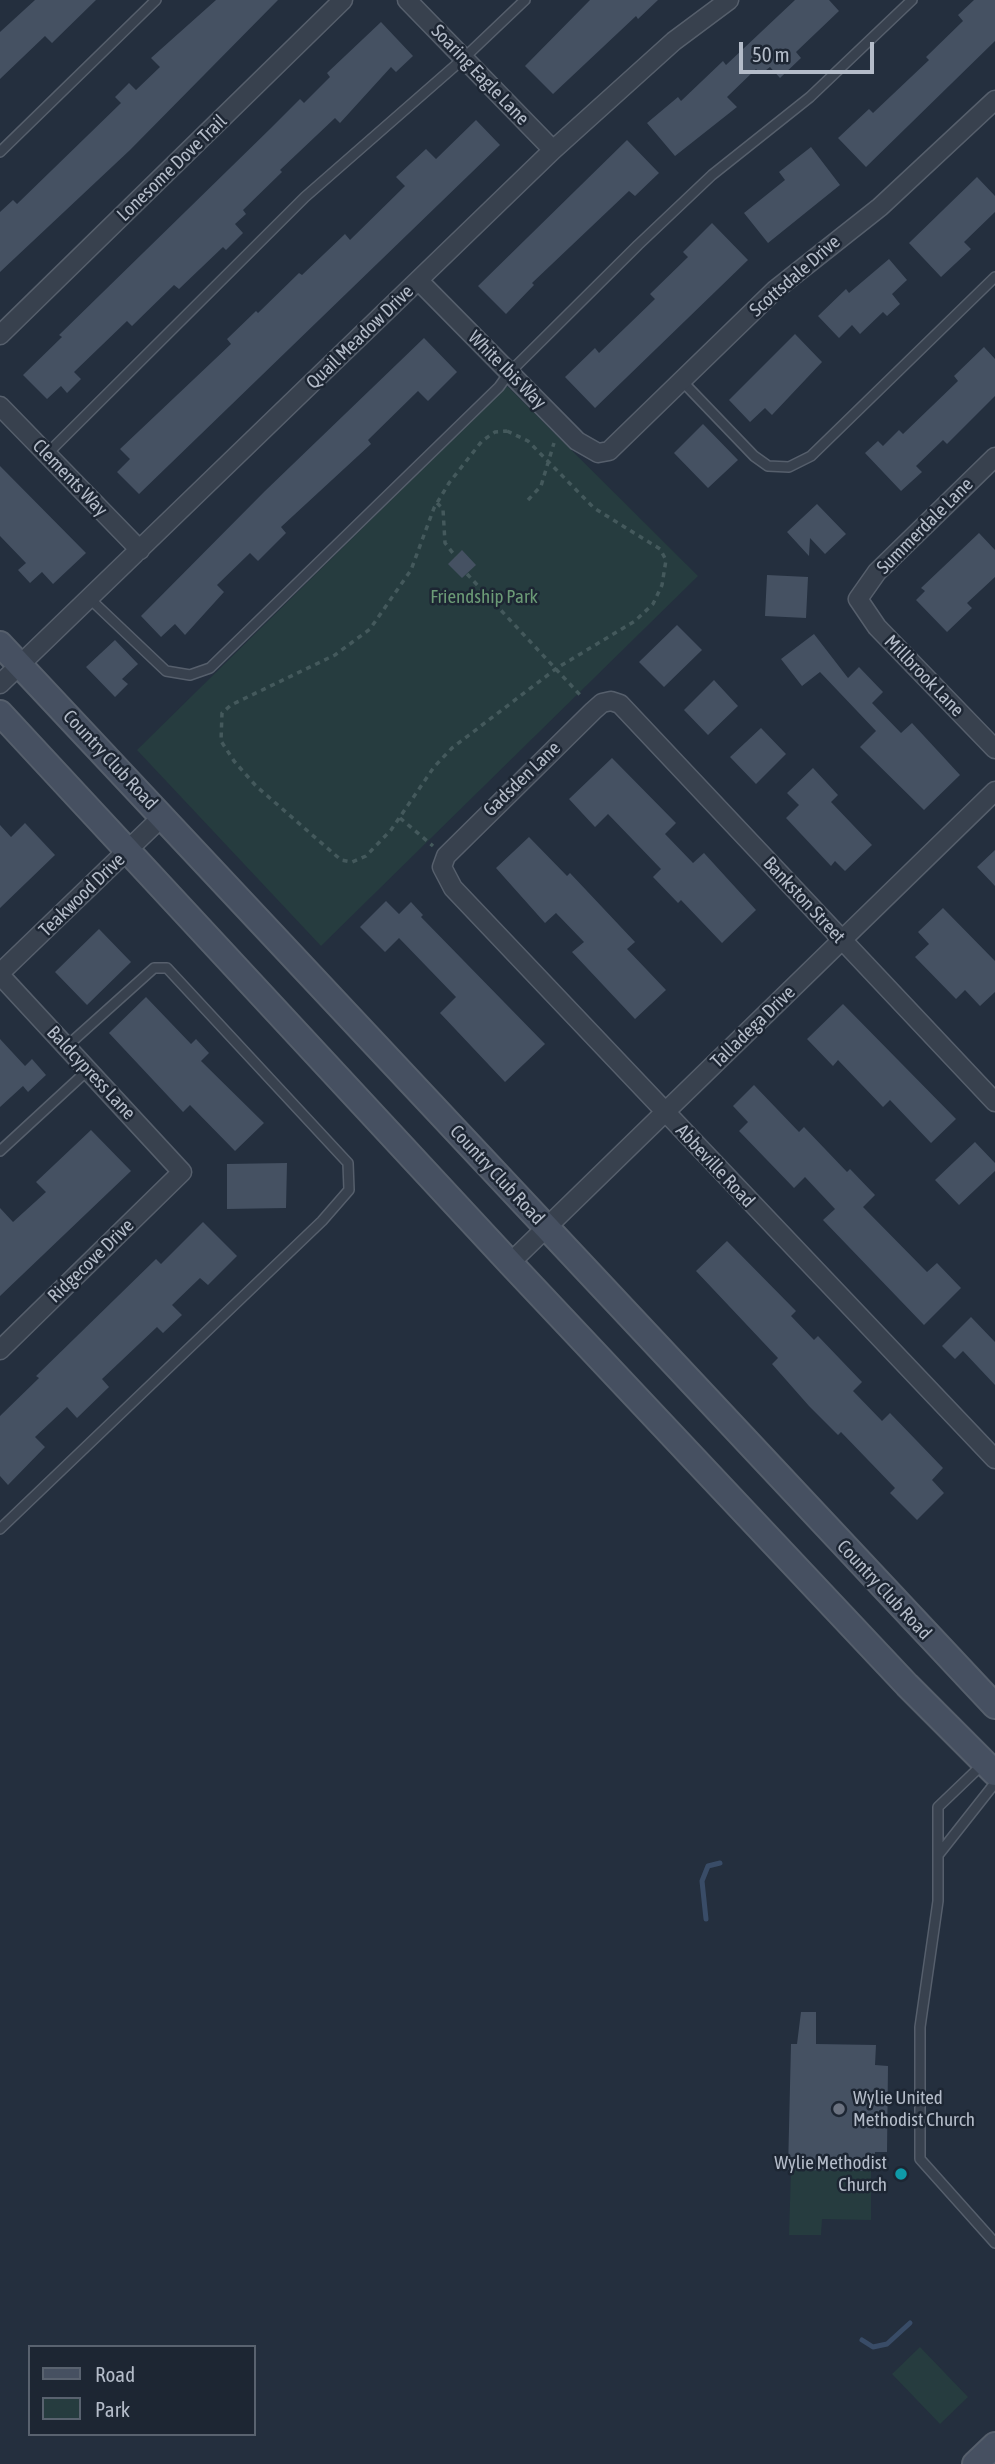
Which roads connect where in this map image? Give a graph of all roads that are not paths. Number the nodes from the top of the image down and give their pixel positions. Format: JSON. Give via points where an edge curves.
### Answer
{"nodes":[{"id":1,"x":156,"y":0,"type":"edge"},
{"id":2,"x":343,"y":0,"type":"edge"},
{"id":3,"x":407,"y":0,"type":"edge"},
{"id":4,"x":524,"y":0,"type":"edge"},
{"id":5,"x":729,"y":0,"type":"edge"},
{"id":6,"x":912,"y":0,"type":"edge"},
{"id":7,"x":464,"y":58,"type":"junction"},
{"id":8,"x":995,"y":100,"type":"edge"},
{"id":9,"x":553,"y":150,"type":"junction"},
{"id":10,"x":0,"y":152,"type":"edge"},
{"id":11,"x":995,"y":277,"type":"edge"},
{"id":12,"x":419,"y":281,"type":"junction"},
{"id":13,"x":0,"y":335,"type":"edge"},
{"id":14,"x":509,"y":373,"type":"junction"},
{"id":15,"x":682,"y":381,"type":"junction"},
{"id":16,"x":0,"y":406,"type":"edge"},
{"id":17,"x":598,"y":453,"type":"joint"},
{"id":18,"x":47,"y":454,"type":"junction"},
{"id":19,"x":995,"y":457,"type":"edge"},
{"id":20,"x":140,"y":550,"type":"junction"},
{"id":21,"x":89,"y":598,"type":"junction"},
{"id":22,"x":858,"y":599,"type":"joint"},
{"id":23,"x":0,"y":644,"type":"edge"},
{"id":24,"x":20,"y":665,"type":"junction"},
{"id":25,"x":0,"y":684,"type":"edge"},
{"id":26,"x":611,"y":701,"type":"joint"},
{"id":27,"x":0,"y":713,"type":"edge"},
{"id":28,"x":995,"y":749,"type":"edge"},
{"id":29,"x":995,"y":791,"type":"edge"},
{"id":30,"x":163,"y":816,"type":"junction"},
{"id":31,"x":128,"y":849,"type":"junction"},
{"id":32,"x":442,"y":867,"type":"joint"},
{"id":33,"x":842,"y":941,"type":"junction"},
{"id":34,"x":0,"y":974,"type":"edge"},
{"id":35,"x":67,"y":1046,"type":"junction"},
{"id":36,"x":88,"y":1070,"type":"junction"},
{"id":37,"x":995,"y":1102,"type":"edge"},
{"id":38,"x":664,"y":1113,"type":"junction"},
{"id":39,"x":0,"y":1151,"type":"edge"},
{"id":40,"x":182,"y":1172,"type":"joint"},
{"id":41,"x":545,"y":1228,"type":"junction"},
{"id":42,"x":510,"y":1263,"type":"junction"},
{"id":43,"x":0,"y":1350,"type":"edge"},
{"id":44,"x":995,"y":1459,"type":"edge"},
{"id":45,"x":0,"y":1529,"type":"edge"},
{"id":46,"x":995,"y":1706,"type":"edge"},
{"id":47,"x":992,"y":1770,"type":"edge"},
{"id":48,"x":939,"y":1854,"type":"junction"},
{"id":49,"x":995,"y":2243,"type":"edge"},
{"id":50,"x":995,"y":2445,"type":"edge"},
{"id":51,"x":975,"y":2464,"type":"edge"}],
"edges":[{"from":1,"to":10,"type":"lane"},
{"from":2,"to":13,"type":"street","name":"Lonesome Dove Trail"},
{"from":3,"to":7,"type":"street","name":"Soaring Eagle Lane"},
{"from":4,"to":7,"type":"lane"},
{"from":5,"to":9,"type":"street","name":"Quail Meadow Drive","via":[[674,41]]},
{"from":6,"to":14,"type":"lane","via":[[810,97],[712,175]]},
{"from":7,"to":9,"type":"street","name":"Soaring Eagle Lane"},
{"from":7,"to":18,"type":"lane","via":[[305,197]]},
{"from":8,"to":15,"type":"street","name":"Scottsdale Drive","via":[[880,207],[775,290]]},
{"from":9,"to":12,"type":"street","name":"Quail Meadow Drive"},
{"from":11,"to":15,"type":"lane","via":[[811,456],[789,467],[768,466],[754,456]]},
{"from":12,"to":14,"type":"street","name":"White Ibis Way"},
{"from":12,"to":20,"type":"street","name":"Quail Meadow Drive"},
{"from":14,"to":17,"type":"street","name":"White Ibis Way","via":[[577,442]]},
{"from":14,"to":21,"type":"lane","via":[[210,668],[190,675],[166,671]]},
{"from":15,"to":17,"type":"street","name":"Scottsdale Drive","via":[[619,443]]},
{"from":16,"to":18,"type":"street","name":"Clements Way"},
{"from":18,"to":20,"type":"street","name":"Clements Way"},
{"from":19,"to":22,"type":"street","name":"Summerdale Lane","via":[[877,572]]},
{"from":20,"to":21,"type":"street","name":"Quail Meadow Drive"},
{"from":21,"to":24,"type":"street","name":"Quail Meadow Drive"},
{"from":22,"to":28,"type":"street","name":"Millbrook Lane","via":[[877,627]]},
{"from":23,"to":24,"type":"main road","name":"Country Club Road"},
{"from":24,"to":25,"type":"street","name":"Quail Meadow Drive"},
{"from":24,"to":30,"type":"main road","name":"Country Club Road"},
{"from":26,"to":32,"type":"street","name":"Gadsden Lane","via":[[593,711],[453,846]]},
{"from":26,"to":33,"type":"street","name":"Bankston Street","via":[[626,710]]},
{"from":27,"to":31,"type":"main road"},
{"from":29,"to":33,"type":"street","name":"Talladega Drive"},
{"from":30,"to":31,"type":"street","name":"Teakwood Drive"},
{"from":30,"to":41,"type":"main road","name":"Country Club Road"},
{"from":31,"to":34,"type":"street","name":"Teakwood Drive"},
{"from":31,"to":42,"type":"main road"},
{"from":32,"to":38,"type":"street","name":"Abbeville Road","via":[[453,887]]},
{"from":33,"to":37,"type":"street","name":"Bankston Street"},
{"from":33,"to":38,"type":"street","name":"Talladega Drive"},
{"from":34,"to":35,"type":"street","name":"Baldcypress Lane"},
{"from":35,"to":36,"type":"street","name":"Baldcypress Lane"},
{"from":35,"to":45,"type":"lane","via":[[153,968],[167,968],[348,1163],[349,1190]]},
{"from":36,"to":39,"type":"lane"},
{"from":36,"to":40,"type":"street","name":"Baldcypress Lane"},
{"from":38,"to":41,"type":"street","name":"Talladega Drive"},
{"from":38,"to":44,"type":"street","name":"Abbeville Road"},
{"from":40,"to":43,"type":"street","name":"Ridgecove Drive"},
{"from":41,"to":42,"type":"street","name":"Talladega Drive"},
{"from":41,"to":46,"type":"main road","name":"Country Club Road"},
{"from":42,"to":47,"type":"main road"},
{"from":47,"to":48,"type":"lane"},
{"from":47,"to":48,"type":"lane","via":[[938,1807]]},
{"from":48,"to":49,"type":"lane","via":[[938,1901],[920,2027],[920,2160]]},
{"from":50,"to":51,"type":"main road"}]}
